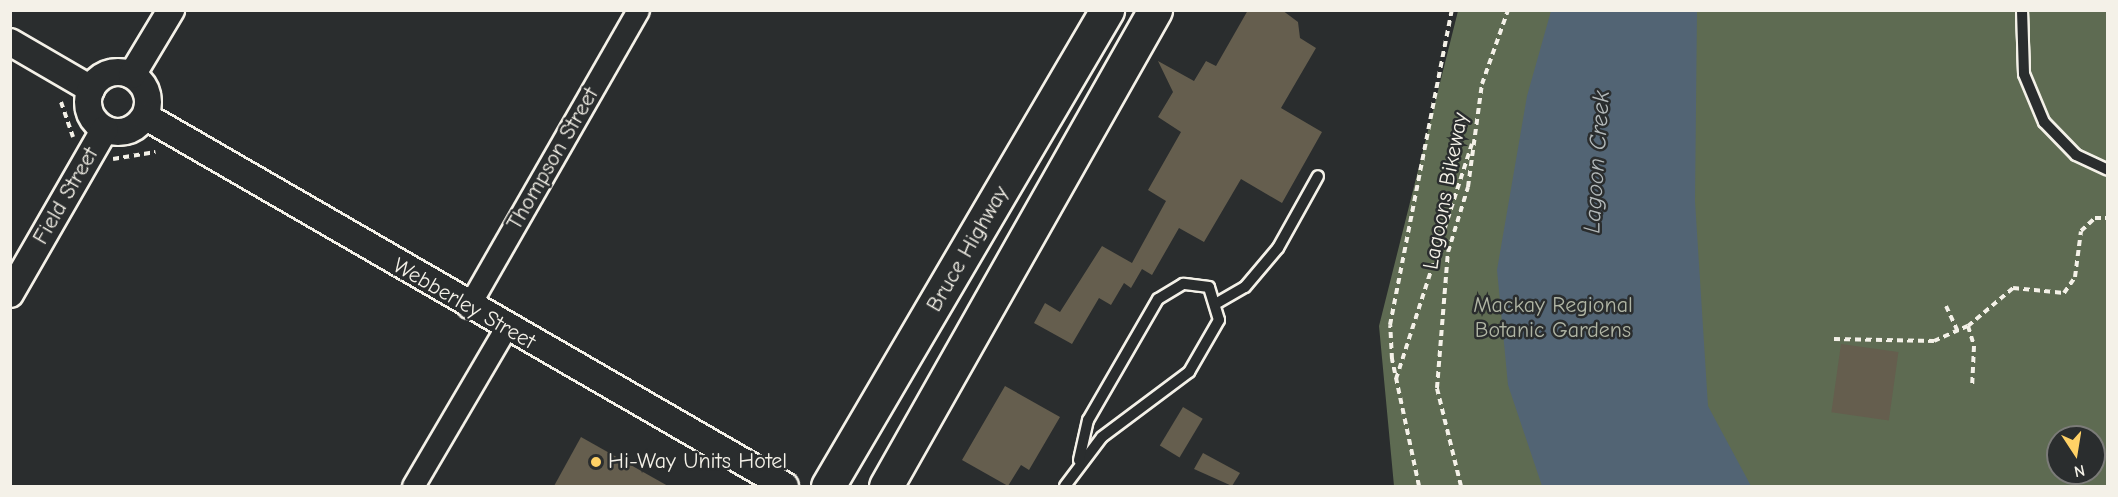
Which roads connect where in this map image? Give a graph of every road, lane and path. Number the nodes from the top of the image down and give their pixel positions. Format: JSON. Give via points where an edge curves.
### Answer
{"nodes":[{"id":1,"x":171,"y":10,"type":"edge"},
{"id":2,"x":638,"y":10,"type":"edge"},
{"id":3,"x":1107,"y":10,"type":"edge"},
{"id":4,"x":1155,"y":10,"type":"edge"},
{"id":5,"x":1452,"y":10,"type":"edge"},
{"id":6,"x":1508,"y":10,"type":"edge"},
{"id":7,"x":2022,"y":10,"type":"edge"},
{"id":8,"x":10,"y":42,"type":"edge"},
{"id":9,"x":132,"y":75,"type":"junction"},
{"id":10,"x":91,"y":89,"type":"junction"},
{"id":11,"x":57,"y":94,"type":"dead end"},
{"id":12,"x":145,"y":116,"type":"junction"},
{"id":13,"x":105,"y":129,"type":"junction"},
{"id":14,"x":1475,"y":138,"type":"junction"},
{"id":15,"x":79,"y":140,"type":"dead end"},
{"id":16,"x":109,"y":157,"type":"dead end"},
{"id":17,"x":164,"y":157,"type":"dead end"},
{"id":18,"x":2108,"y":170,"type":"edge"},
{"id":19,"x":1318,"y":176,"type":"dead end"},
{"id":20,"x":2108,"y":218,"type":"edge"},
{"id":21,"x":10,"y":294,"type":"edge"},
{"id":22,"x":1217,"y":303,"type":"junction"},
{"id":23,"x":1946,"y":306,"type":"dead end"},
{"id":24,"x":468,"y":307,"type":"junction"},
{"id":25,"x":1968,"y":326,"type":"junction"},
{"id":26,"x":505,"y":329,"type":"junction"},
{"id":27,"x":1958,"y":332,"type":"junction"},
{"id":28,"x":1834,"y":339,"type":"dead end"},
{"id":29,"x":1396,"y":380,"type":"junction"},
{"id":30,"x":1972,"y":388,"type":"dead end"},
{"id":31,"x":1079,"y":460,"type":"junction"},
{"id":32,"x":412,"y":486,"type":"edge"},
{"id":33,"x":785,"y":486,"type":"edge"},
{"id":34,"x":828,"y":486,"type":"edge"},
{"id":35,"x":886,"y":486,"type":"edge"},
{"id":36,"x":1065,"y":486,"type":"edge"},
{"id":37,"x":1419,"y":486,"type":"edge"},
{"id":38,"x":1461,"y":486,"type":"edge"}],
"edges":[{"from":1,"to":9,"type":"street"},
{"from":2,"to":24,"type":"street","name":"Thompson Street"},
{"from":3,"to":34,"type":"highway","name":"Bruce Highway"},
{"from":4,"to":35,"type":"highway","name":"Bruce Highway"},
{"from":5,"to":29,"type":"path","via":[[1390,325]]},
{"from":6,"to":14,"type":"path","name":"Lagoons Bikeway","via":[[1482,84]]},
{"from":7,"to":18,"type":"lane","via":[[2024,74],[2044,122],[2076,155]]},
{"from":8,"to":10,"type":"street"},
{"from":9,"to":10,"type":"street","via":[[113,72]]},
{"from":9,"to":12,"type":"street","via":[[148,97]]},
{"from":10,"to":13,"type":"street","via":[[89,110]]},
{"from":11,"to":15,"type":"path","via":[[69,132]]},
{"from":12,"to":13,"type":"street","via":[[130,130]]},
{"from":12,"to":24,"type":"street","name":"Webberley Street"},
{"from":13,"to":21,"type":"street","name":"Field Street"},
{"from":14,"to":29,"type":"path"},
{"from":14,"to":38,"type":"path","name":"Lagoons Bikeway","via":[[1468,187],[1448,252],[1437,388]]},
{"from":16,"to":17,"type":"path","via":[[121,161],[149,151]]},
{"from":19,"to":22,"type":"lane","via":[[1278,248],[1245,287]]},
{"from":20,"to":25,"type":"path","via":[[2096,218],[2081,231],[2075,277],[2064,293],[2013,288]]},
{"from":22,"to":31,"type":"lane","via":[[1219,320],[1189,372]]},
{"from":22,"to":31,"type":"lane","via":[[1209,287],[1196,282],[1170,289],[1158,299],[1088,420]]},
{"from":23,"to":27,"type":"path"},
{"from":24,"to":26,"type":"street","name":"Webberley Street"},
{"from":25,"to":27,"type":"path"},
{"from":25,"to":30,"type":"path","via":[[1974,346]]},
{"from":26,"to":32,"type":"street"},
{"from":26,"to":33,"type":"street","name":"Webberley Street"},
{"from":27,"to":28,"type":"path","via":[[1921,343]]},
{"from":29,"to":37,"type":"path"},
{"from":31,"to":36,"type":"lane"}]}
